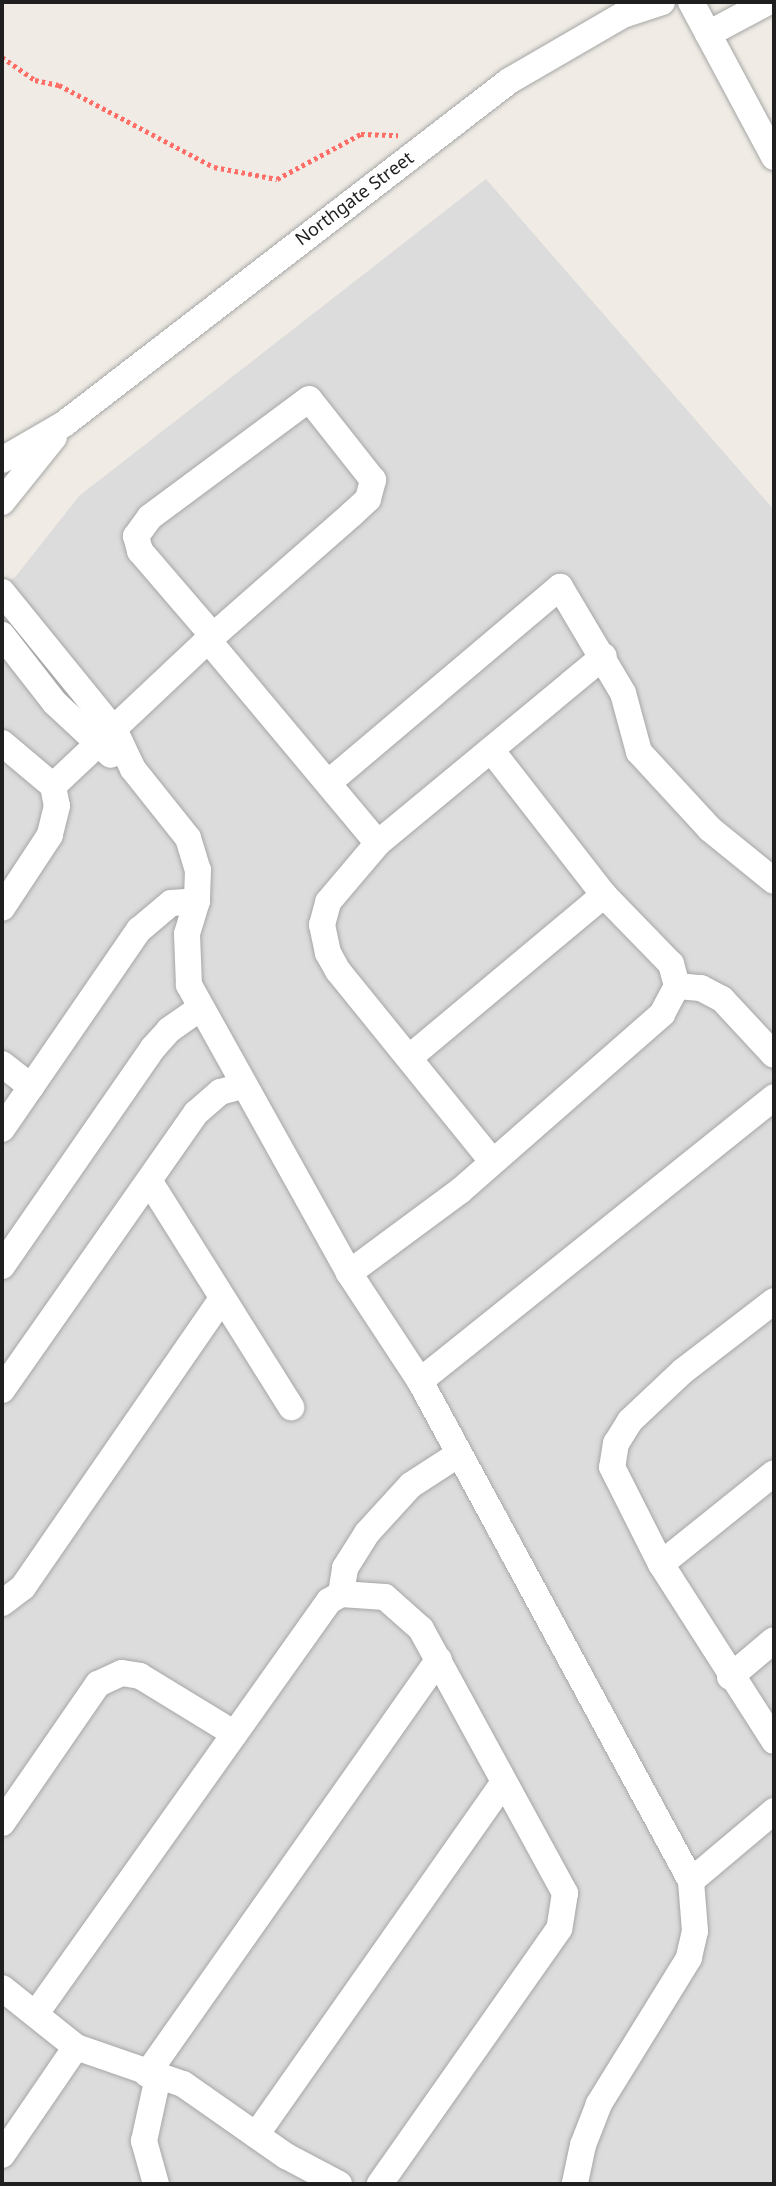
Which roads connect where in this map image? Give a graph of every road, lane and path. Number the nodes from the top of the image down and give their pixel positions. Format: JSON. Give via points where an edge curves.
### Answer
{"nodes":[{"id":1,"x":662,"y":2,"type":"edge"},
{"id":2,"x":691,"y":2,"type":"edge"},
{"id":3,"x":768,"y":2,"type":"edge"},
{"id":4,"x":708,"y":34,"type":"junction"},
{"id":5,"x":2,"y":57,"type":"edge"},
{"id":6,"x":436,"y":136,"type":"junction"},
{"id":7,"x":774,"y":157,"type":"edge"},
{"id":8,"x":64,"y":424,"type":"junction"},
{"id":9,"x":2,"y":460,"type":"edge"},
{"id":10,"x":2,"y":502,"type":"edge"},
{"id":11,"x":2,"y":592,"type":"edge"},
{"id":12,"x":9,"y":631,"type":"edge"},
{"id":13,"x":211,"y":638,"type":"junction"},
{"id":14,"x":604,"y":656,"type":"junction"},
{"id":15,"x":106,"y":739,"type":"junction"},
{"id":16,"x":2,"y":743,"type":"edge"},
{"id":17,"x":491,"y":750,"type":"junction"},
{"id":18,"x":328,"y":783,"type":"junction"},
{"id":19,"x":53,"y":786,"type":"junction"},
{"id":20,"x":378,"y":842,"type":"junction"},
{"id":21,"x":774,"y":881,"type":"edge"},
{"id":22,"x":604,"y":895,"type":"junction"},
{"id":23,"x":197,"y":901,"type":"junction"},
{"id":24,"x":2,"y":908,"type":"edge"},
{"id":25,"x":677,"y":986,"type":"junction"},
{"id":26,"x":201,"y":1008,"type":"junction"},
{"id":27,"x":774,"y":1055,"type":"edge"},
{"id":28,"x":410,"y":1057,"type":"junction"},
{"id":29,"x":2,"y":1064,"type":"edge"},
{"id":30,"x":243,"y":1086,"type":"junction"},
{"id":31,"x":31,"y":1087,"type":"junction"},
{"id":32,"x":774,"y":1097,"type":"edge"},
{"id":33,"x":2,"y":1129,"type":"edge"},
{"id":34,"x":492,"y":1161,"type":"junction"},
{"id":35,"x":150,"y":1182,"type":"junction"},
{"id":36,"x":2,"y":1266,"type":"edge"},
{"id":37,"x":349,"y":1273,"type":"junction"},
{"id":38,"x":222,"y":1299,"type":"junction"},
{"id":39,"x":774,"y":1301,"type":"edge"},
{"id":40,"x":420,"y":1381,"type":"junction"},
{"id":41,"x":2,"y":1390,"type":"edge"},
{"id":42,"x":291,"y":1407,"type":"dead end"},
{"id":43,"x":459,"y":1454,"type":"junction"},
{"id":44,"x":774,"y":1473,"type":"edge"},
{"id":45,"x":661,"y":1564,"type":"junction"},
{"id":46,"x":341,"y":1594,"type":"junction"},
{"id":47,"x":2,"y":1603,"type":"edge"},
{"id":48,"x":774,"y":1640,"type":"edge"},
{"id":49,"x":439,"y":1659,"type":"junction"},
{"id":50,"x":730,"y":1677,"type":"junction"},
{"id":51,"x":235,"y":1734,"type":"junction"},
{"id":52,"x":774,"y":1741,"type":"edge"},
{"id":53,"x":502,"y":1785,"type":"junction"},
{"id":54,"x":774,"y":1811,"type":"edge"},
{"id":55,"x":2,"y":1823,"type":"edge"},
{"id":56,"x":691,"y":1881,"type":"junction"},
{"id":57,"x":2,"y":1987,"type":"edge"},
{"id":58,"x":37,"y":2012,"type":"junction"},
{"id":59,"x":76,"y":2047,"type":"junction"},
{"id":60,"x":153,"y":2076,"type":"junction"},
{"id":61,"x":256,"y":2135,"type":"junction"},
{"id":62,"x":2,"y":2155,"type":"edge"},
{"id":63,"x":156,"y":2184,"type":"edge"},
{"id":64,"x":339,"y":2184,"type":"edge"},
{"id":65,"x":380,"y":2184,"type":"edge"},
{"id":66,"x":575,"y":2184,"type":"edge"}],
"edges":[{"from":1,"to":6,"type":"street","name":"Northgate Street","via":[[623,15],[509,81]]},
{"from":2,"to":4,"type":"street"},
{"from":3,"to":4,"type":"street"},
{"from":4,"to":7,"type":"street"},
{"from":5,"to":6,"type":"path","via":[[35,80],[59,85],[214,167],[277,179],[361,134]]},
{"from":6,"to":8,"type":"street","name":"Northgate Street"},
{"from":8,"to":9,"type":"street","name":"Northgate Street"},
{"from":8,"to":10,"type":"street","name":"Northgate Street"},
{"from":11,"to":12,"type":"street"},
{"from":12,"to":15,"type":"street"},
{"from":13,"to":13,"type":"street","via":[[352,514],[373,489],[366,469],[309,399],[150,517],[136,536],[140,551]]},
{"from":13,"to":15,"type":"street"},
{"from":13,"to":18,"type":"street"},
{"from":14,"to":17,"type":"street"},
{"from":14,"to":18,"type":"street","via":[[560,587]]},
{"from":14,"to":21,"type":"street","via":[[623,693],[639,752],[710,829]]},
{"from":15,"to":19,"type":"street"},
{"from":15,"to":23,"type":"street","via":[[192,847],[198,870]]},
{"from":16,"to":19,"type":"street"},
{"from":17,"to":20,"type":"street"},
{"from":17,"to":22,"type":"street"},
{"from":18,"to":20,"type":"street"},
{"from":19,"to":24,"type":"street","via":[[57,806],[50,835]]},
{"from":20,"to":28,"type":"street","via":[[328,902],[322,925],[338,971]]},
{"from":22,"to":25,"type":"street","via":[[671,964]]},
{"from":22,"to":28,"type":"street"},
{"from":23,"to":26,"type":"street","via":[[185,963],[188,985]]},
{"from":23,"to":31,"type":"street","via":[[171,903],[147,921]]},
{"from":25,"to":27,"type":"street","via":[[701,988],[722,999]]},
{"from":25,"to":34,"type":"street","via":[[663,1014]]},
{"from":26,"to":30,"type":"street"},
{"from":26,"to":36,"type":"street","via":[[153,1048]]},
{"from":28,"to":34,"type":"street"},
{"from":29,"to":31,"type":"street"},
{"from":30,"to":35,"type":"street","via":[[208,1100]]},
{"from":30,"to":37,"type":"street"},
{"from":31,"to":33,"type":"street"},
{"from":32,"to":40,"type":"street"},
{"from":34,"to":37,"type":"street"},
{"from":35,"to":38,"type":"street"},
{"from":35,"to":41,"type":"street"},
{"from":37,"to":40,"type":"street"},
{"from":38,"to":42,"type":"street"},
{"from":38,"to":47,"type":"street","via":[[23,1587]]},
{"from":39,"to":45,"type":"street","via":[[683,1371],[630,1421],[616,1443],[612,1467],[620,1490]]},
{"from":40,"to":43,"type":"street"},
{"from":43,"to":46,"type":"street","via":[[411,1485],[367,1533],[345,1567]]},
{"from":43,"to":56,"type":"street"},
{"from":44,"to":45,"type":"street"},
{"from":45,"to":50,"type":"street"},
{"from":46,"to":49,"type":"street","via":[[385,1597],[414,1620]]},
{"from":46,"to":51,"type":"street","via":[[330,1601]]},
{"from":48,"to":50,"type":"street"},
{"from":49,"to":53,"type":"street"},
{"from":49,"to":60,"type":"street"},
{"from":50,"to":52,"type":"street"},
{"from":51,"to":55,"type":"street","via":[[140,1676],[122,1673],[97,1684]]},
{"from":51,"to":58,"type":"street"},
{"from":53,"to":61,"type":"street"},
{"from":53,"to":65,"type":"street","via":[[565,1893],[559,1929]]},
{"from":54,"to":56,"type":"street"},
{"from":56,"to":66,"type":"street","via":[[695,1931],[689,1958],[599,2104],[583,2145]]},
{"from":57,"to":58,"type":"street"},
{"from":58,"to":59,"type":"street"},
{"from":59,"to":60,"type":"street"},
{"from":59,"to":62,"type":"street"},
{"from":60,"to":61,"type":"street","via":[[183,2084]]},
{"from":60,"to":63,"type":"street","via":[[144,2141]]},
{"from":61,"to":64,"type":"street"}]}
